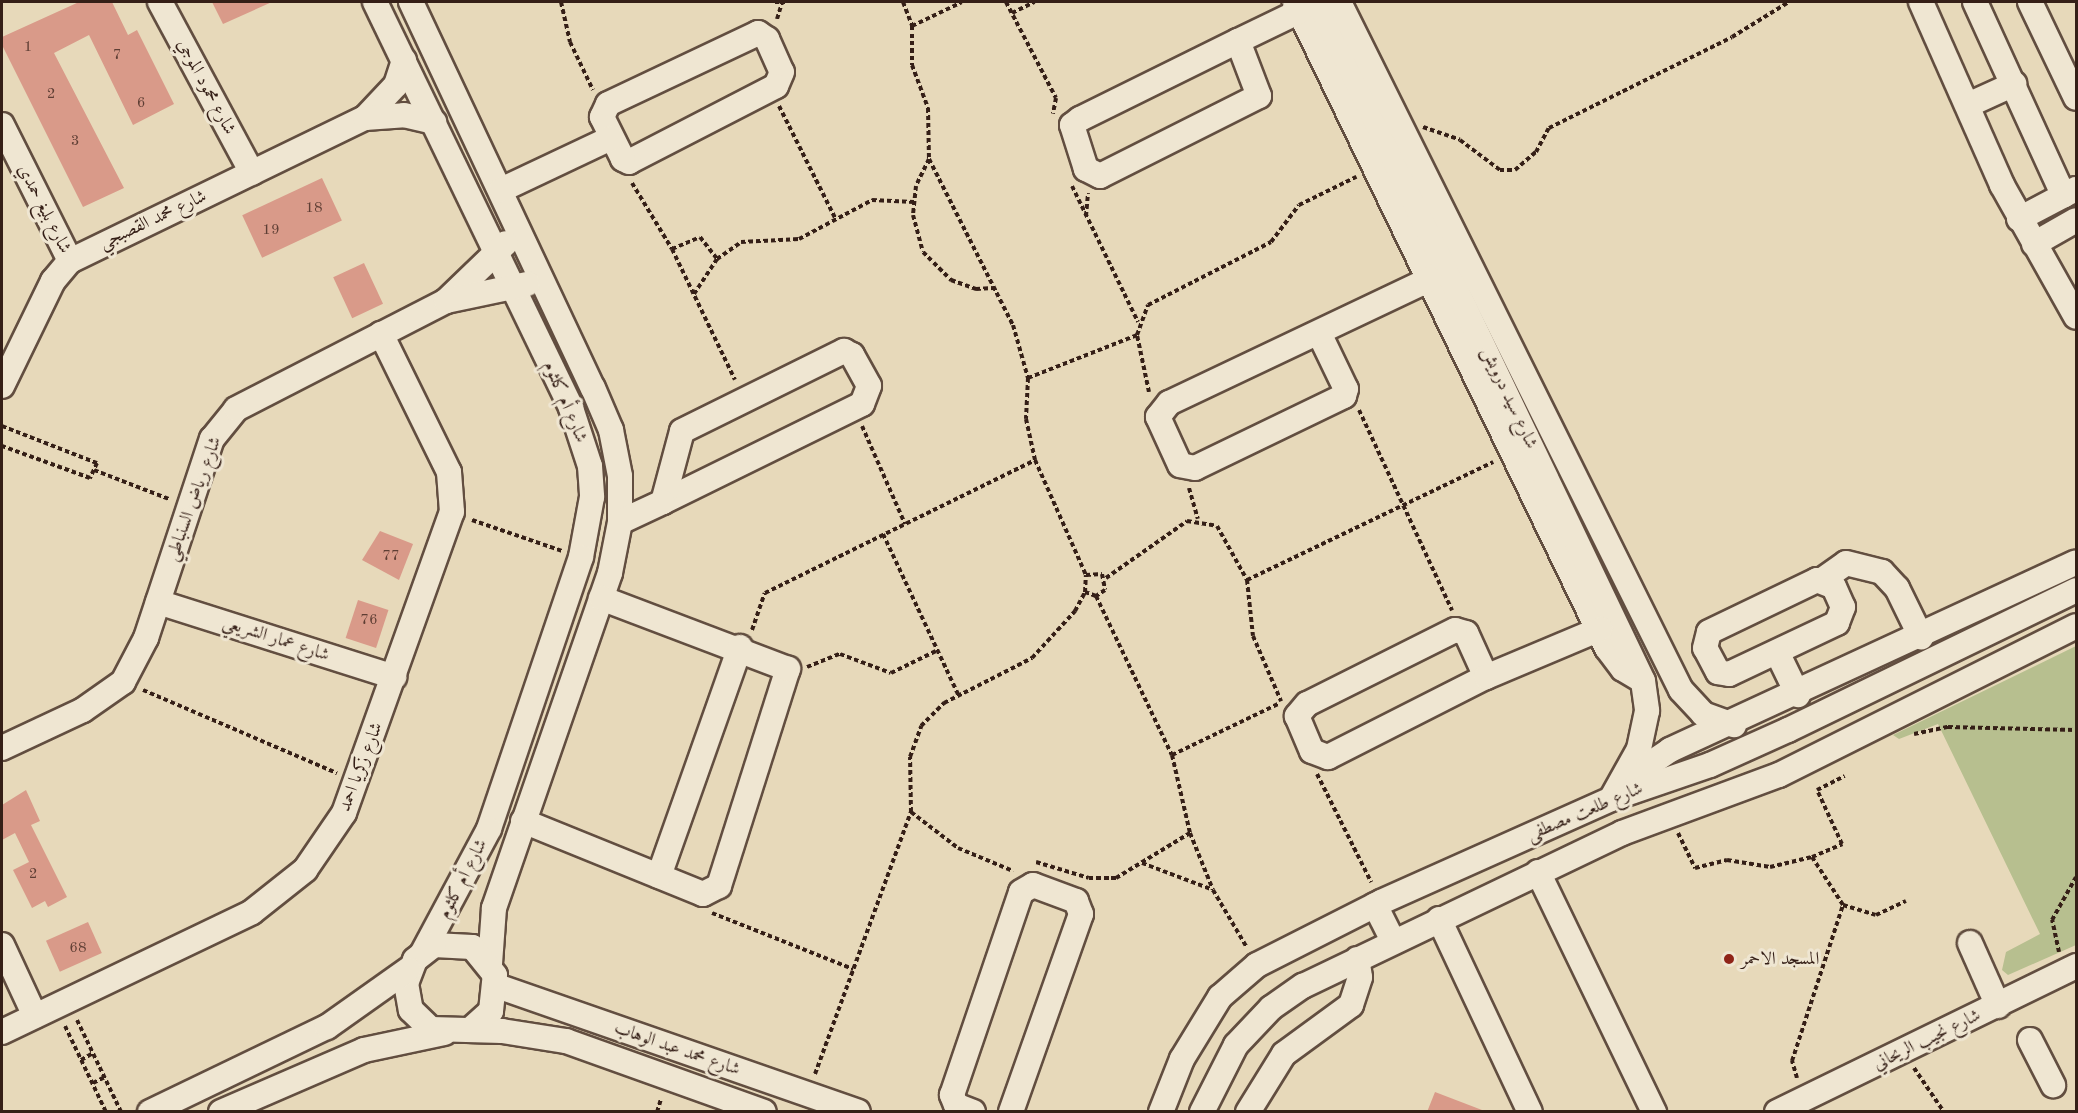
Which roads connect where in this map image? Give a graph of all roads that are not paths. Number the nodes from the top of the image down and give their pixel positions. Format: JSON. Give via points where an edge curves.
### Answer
{"nodes":[{"id":1,"x":160,"y":2,"type":"edge"},
{"id":2,"x":375,"y":2,"type":"edge"},
{"id":3,"x":411,"y":2,"type":"edge"},
{"id":4,"x":1339,"y":2,"type":"edge"},
{"id":5,"x":1921,"y":2,"type":"edge"},
{"id":6,"x":1975,"y":2,"type":"edge"},
{"id":7,"x":2030,"y":2,"type":"edge"},
{"id":8,"x":1305,"y":5,"type":"edge"},
{"id":9,"x":1238,"y":41,"type":"junction"},
{"id":10,"x":404,"y":60,"type":"junction"},
{"id":11,"x":2014,"y":84,"type":"junction"},
{"id":12,"x":2076,"y":98,"type":"edge"},
{"id":13,"x":1968,"y":105,"type":"junction"},
{"id":14,"x":365,"y":118,"type":"junction"},
{"id":15,"x":434,"y":122,"type":"junction"},
{"id":16,"x":2,"y":125,"type":"edge"},
{"id":17,"x":611,"y":138,"type":"junction"},
{"id":18,"x":1386,"y":162,"type":"junction"},
{"id":19,"x":252,"y":173,"type":"junction"},
{"id":20,"x":501,"y":190,"type":"junction"},
{"id":21,"x":2070,"y":192,"type":"edge"},
{"id":22,"x":2019,"y":219,"type":"junction"},
{"id":23,"x":2076,"y":220,"type":"edge"},
{"id":24,"x":521,"y":235,"type":"junction"},
{"id":25,"x":2034,"y":244,"type":"junction"},
{"id":26,"x":494,"y":248,"type":"junction"},
{"id":27,"x":70,"y":261,"type":"junction"},
{"id":28,"x":542,"y":278,"type":"junction"},
{"id":29,"x":1430,"y":279,"type":"junction"},
{"id":30,"x":514,"y":291,"type":"junction"},
{"id":31,"x":446,"y":301,"type":"junction"},
{"id":32,"x":2076,"y":317,"type":"edge"},
{"id":33,"x":1319,"y":333,"type":"junction"},
{"id":34,"x":381,"y":334,"type":"junction"},
{"id":35,"x":2,"y":386,"type":"edge"},
{"id":36,"x":663,"y":502,"type":"junction"},
{"id":37,"x":620,"y":522,"type":"junction"},
{"id":38,"x":2076,"y":562,"type":"edge"},
{"id":39,"x":1822,"y":580,"type":"junction"},
{"id":40,"x":2076,"y":590,"type":"edge"},
{"id":41,"x":601,"y":598,"type":"junction"},
{"id":42,"x":158,"y":602,"type":"junction"},
{"id":43,"x":2076,"y":626,"type":"edge"},
{"id":44,"x":1600,"y":629,"type":"junction"},
{"id":45,"x":1921,"y":637,"type":"junction"},
{"id":46,"x":743,"y":648,"type":"junction"},
{"id":47,"x":1777,"y":652,"type":"junction"},
{"id":48,"x":394,"y":677,"type":"junction"},
{"id":49,"x":1486,"y":677,"type":"junction"},
{"id":50,"x":1643,"y":681,"type":"junction"},
{"id":51,"x":1798,"y":695,"type":"junction"},
{"id":52,"x":1734,"y":725,"type":"junction"},
{"id":53,"x":2,"y":748,"type":"edge"},
{"id":54,"x":1621,"y":795,"type":"junction"},
{"id":55,"x":522,"y":821,"type":"junction"},
{"id":56,"x":1538,"y":872,"type":"junction"},
{"id":57,"x":659,"y":876,"type":"junction"},
{"id":58,"x":1378,"y":903,"type":"junction"},
{"id":59,"x":1439,"y":919,"type":"junction"},
{"id":60,"x":1393,"y":941,"type":"junction"},
{"id":61,"x":1970,"y":943,"type":"dead end"},
{"id":62,"x":2,"y":945,"type":"edge"},
{"id":63,"x":1358,"y":959,"type":"junction"},
{"id":64,"x":416,"y":960,"type":"junction"},
{"id":65,"x":2071,"y":968,"type":"edge"},
{"id":66,"x":493,"y":975,"type":"junction"},
{"id":67,"x":1998,"y":1006,"type":"junction"},
{"id":68,"x":53,"y":1007,"type":"junction"},
{"id":69,"x":471,"y":1029,"type":"junction"},
{"id":70,"x":2,"y":1032,"type":"edge"},
{"id":71,"x":444,"y":1033,"type":"junction"},
{"id":72,"x":2030,"y":1040,"type":"dead end"},
{"id":73,"x":2053,"y":1085,"type":"dead end"},
{"id":74,"x":150,"y":1112,"type":"edge"},
{"id":75,"x":221,"y":1112,"type":"edge"},
{"id":76,"x":764,"y":1112,"type":"edge"},
{"id":77,"x":858,"y":1112,"type":"edge"},
{"id":78,"x":973,"y":1112,"type":"edge"},
{"id":79,"x":1011,"y":1112,"type":"edge"},
{"id":80,"x":1161,"y":1112,"type":"edge"},
{"id":81,"x":1202,"y":1112,"type":"edge"},
{"id":82,"x":1248,"y":1112,"type":"edge"},
{"id":83,"x":1530,"y":1112,"type":"edge"},
{"id":84,"x":1654,"y":1112,"type":"edge"},
{"id":85,"x":1777,"y":1112,"type":"edge"}],
"edges":[{"from":1,"to":19,"type":"street","name":"شارع محمود الموجي"},
{"from":2,"to":10,"type":"street","name":"شارع أم كلثوم"},
{"from":3,"to":20,"type":"street","name":"شارع أم كلثوم"},
{"from":4,"to":52,"type":"street","name":"شارع سيد درويش","via":[[1681,690],[1703,714]]},
{"from":5,"to":13,"type":"street"},
{"from":6,"to":11,"type":"street"},
{"from":7,"to":12,"type":"street"},
{"from":8,"to":9,"type":"street"},
{"from":8,"to":18,"type":"street"},
{"from":9,"to":9,"type":"street","via":[[1072,125],[1086,169],[1100,176],[1259,96]]},
{"from":10,"to":14,"type":"street","name":"شارع محمد القصبجي","via":[[396,85]]},
{"from":10,"to":15,"type":"street","name":"شارع أم كلثوم"},
{"from":11,"to":13,"type":"street"},
{"from":11,"to":21,"type":"street"},
{"from":13,"to":22,"type":"street"},
{"from":14,"to":15,"type":"street","name":"شارع محمد القصبجي","via":[[404,115]]},
{"from":14,"to":19,"type":"street","name":"شارع محمد القصبجي"},
{"from":15,"to":26,"type":"street","name":"شارع أم كلثوم"},
{"from":16,"to":27,"type":"street","name":"شارع بليغ حمدي"},
{"from":17,"to":17,"type":"street","via":[[603,111],[748,34],[767,39],[782,72],[770,88],[629,162]]},
{"from":17,"to":20,"type":"street"},
{"from":18,"to":29,"type":"street"},
{"from":18,"to":50,"type":"street","name":"شارع سيد درويش"},
{"from":19,"to":27,"type":"street","name":"شارع محمد القصبجي"},
{"from":20,"to":24,"type":"street","name":"شارع أم كلثوم"},
{"from":21,"to":22,"type":"street"},
{"from":22,"to":25,"type":"street"},
{"from":23,"to":25,"type":"street"},
{"from":24,"to":26,"type":"street"},
{"from":24,"to":28,"type":"street","name":"شارع أم كلثوم"},
{"from":25,"to":32,"type":"street"},
{"from":26,"to":30,"type":"street","name":"شارع أم كلثوم"},
{"from":26,"to":31,"type":"street","name":"شارع رياض السنباطي"},
{"from":27,"to":35,"type":"street","name":"شارع محمد القصبجي","via":[[53,281]]},
{"from":28,"to":30,"type":"street","name":"شارع رياض السنباطي"},
{"from":28,"to":37,"type":"street","name":"شارع أم كلثوم","via":[[611,430],[620,476]]},
{"from":29,"to":33,"type":"street"},
{"from":29,"to":44,"type":"street"},
{"from":30,"to":31,"type":"street","name":"شارع رياض السنباطي"},
{"from":30,"to":64,"type":"street","name":"شارع أم كلثوم","via":[[585,446],[592,497],[581,557],[489,829]]},
{"from":31,"to":34,"type":"street","name":"شارع رياض السنباطي"},
{"from":33,"to":33,"type":"street","via":[[1346,389],[1344,396],[1188,470],[1180,465],[1158,417],[1162,409]]},
{"from":34,"to":42,"type":"street","name":"شارع رياض السنباطي","via":[[236,409],[212,439]]},
{"from":34,"to":48,"type":"street","name":"شارع زكريا احمد","via":[[449,472],[452,512]]},
{"from":36,"to":36,"type":"street","via":[[862,404],[869,386],[852,355],[844,351],[743,397],[682,431]]},
{"from":36,"to":37,"type":"street"},
{"from":37,"to":41,"type":"street","name":"شارع أم كلثوم"},
{"from":38,"to":45,"type":"street"},
{"from":39,"to":45,"type":"street","via":[[1846,563],[1882,572],[1897,588]]},
{"from":39,"to":47,"type":"street","via":[[1834,587],[1844,607],[1841,619]]},
{"from":39,"to":47,"type":"street","via":[[1714,628],[1704,642],[1724,674]]},
{"from":40,"to":54,"type":"street","name":"شارع طلعت مصطفى","via":[[1788,730]]},
{"from":41,"to":46,"type":"street"},
{"from":41,"to":55,"type":"street","name":"شارع أم كلثوم"},
{"from":42,"to":48,"type":"street","name":"شارع عمار الشريعي"},
{"from":42,"to":53,"type":"street","name":"شارع رياض السنباطي","via":[[137,661],[123,682],[83,710]]},
{"from":43,"to":56,"type":"street","name":"شارع طلعت مصطفى","via":[[1874,740],[1669,814]]},
{"from":44,"to":49,"type":"street"},
{"from":44,"to":50,"type":"street","via":[[1614,659]]},
{"from":45,"to":51,"type":"street"},
{"from":46,"to":57,"type":"street"},
{"from":46,"to":57,"type":"street","via":[[784,663],[788,677],[719,886],[704,894]]},
{"from":47,"to":51,"type":"street"},
{"from":48,"to":68,"type":"street","name":"شارع زكريا احمد","via":[[357,782],[327,843],[280,893],[252,912]]},
{"from":49,"to":49,"type":"street","via":[[1462,630],[1300,710],[1297,716],[1319,758]]},
{"from":50,"to":54,"type":"street","name":"شارع سيد درويش","via":[[1647,711],[1639,749]]},
{"from":51,"to":52,"type":"street"},
{"from":52,"to":54,"type":"street","via":[[1660,756]]},
{"from":54,"to":58,"type":"street","name":"شارع طلعت مصطفى"},
{"from":55,"to":57,"type":"street"},
{"from":55,"to":66,"type":"street","name":"شارع أم كلثوم","via":[[494,908]]},
{"from":56,"to":59,"type":"street","name":"شارع طلعت مصطفى"},
{"from":56,"to":84,"type":"street"},
{"from":58,"to":60,"type":"street"},
{"from":58,"to":80,"type":"street","name":"شارع طلعت مصطفى","via":[[1257,965],[1220,998],[1182,1059]]},
{"from":59,"to":60,"type":"street","name":"شارع طلعت مصطفى"},
{"from":59,"to":83,"type":"street"},
{"from":60,"to":63,"type":"street","name":"شارع طلعت مصطفى"},
{"from":61,"to":67,"type":"street"},
{"from":62,"to":68,"type":"street"},
{"from":63,"to":81,"type":"street","name":"شارع طلعت مصطفى","via":[[1303,986],[1252,1026]]},
{"from":63,"to":82,"type":"street","via":[[1359,987],[1351,1005],[1284,1054]]},
{"from":64,"to":66,"type":"street","via":[[459,943]]},
{"from":64,"to":71,"type":"street","via":[[406,997],[419,1021]]},
{"from":64,"to":74,"type":"street","name":"شارع أم كلثوم","via":[[327,1028]]},
{"from":65,"to":67,"type":"street","name":"شارع نجيب الريحاني"},
{"from":66,"to":69,"type":"street","via":[[490,1011]]},
{"from":66,"to":77,"type":"street","name":"شارع محمد عبد الوهاب"},
{"from":67,"to":85,"type":"street","name":"شارع نجيب الريحاني"},
{"from":68,"to":70,"type":"street","name":"شارع زكريا احمد"},
{"from":69,"to":71,"type":"street"},
{"from":69,"to":76,"type":"street","name":"شارع محمد عبد الوهاب","via":[[566,1041]]},
{"from":71,"to":75,"type":"street","via":[[363,1050]]},
{"from":72,"to":73,"type":"street"},
{"from":78,"to":79,"type":"street","via":[[956,1105],[952,1095],[1021,892],[1033,885],[1076,901],[1081,914]]}]}
